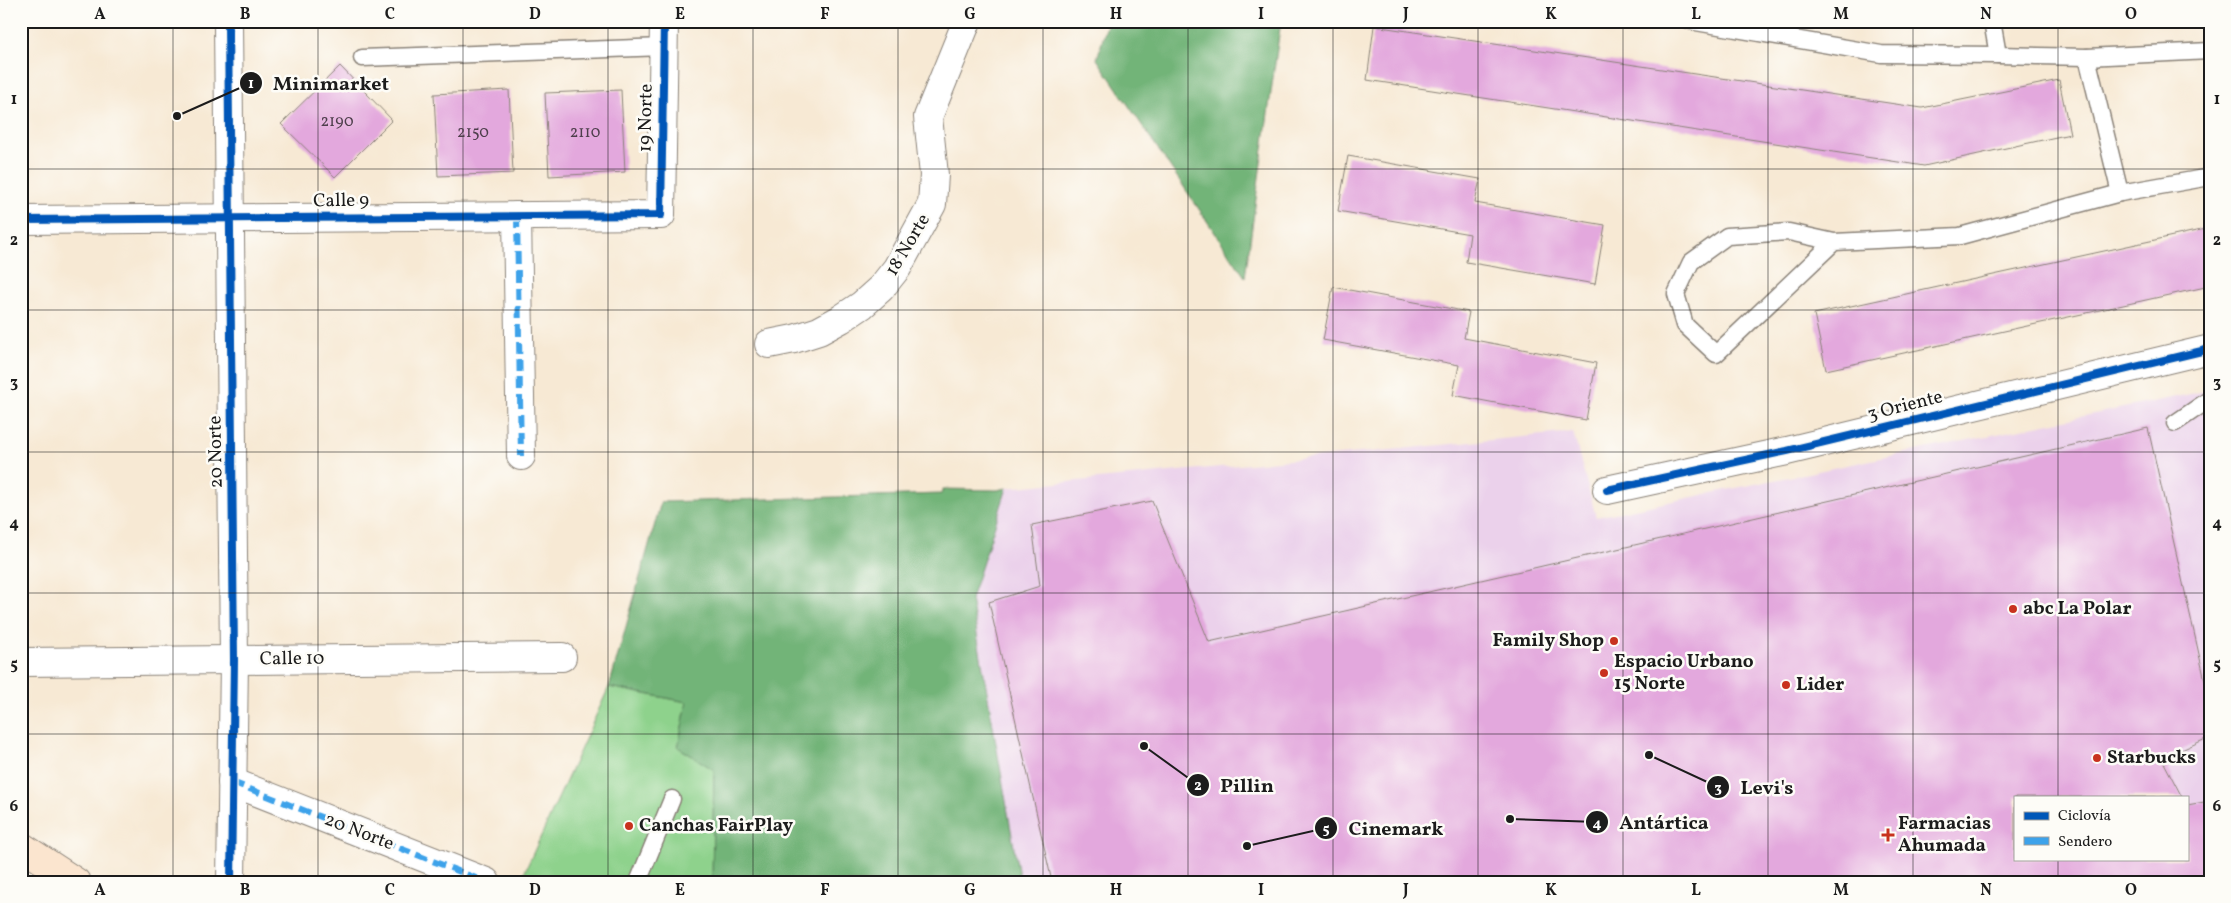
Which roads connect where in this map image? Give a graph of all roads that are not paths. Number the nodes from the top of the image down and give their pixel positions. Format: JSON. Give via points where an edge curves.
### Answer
{"nodes":[{"id":1,"x":228,"y":21,"type":"edge"},
{"id":2,"x":967,"y":21,"type":"edge"},
{"id":3,"x":1690,"y":21,"type":"edge"},
{"id":4,"x":1992,"y":21,"type":"edge"},
{"id":5,"x":664,"y":34,"type":"edge"},
{"id":6,"x":2210,"y":51,"type":"edge"},
{"id":7,"x":1998,"y":56,"type":"junction"},
{"id":8,"x":2087,"y":56,"type":"junction"},
{"id":9,"x":362,"y":58,"type":"dead end"},
{"id":10,"x":2210,"y":177,"type":"edge"},
{"id":11,"x":2120,"y":193,"type":"junction"},
{"id":12,"x":661,"y":215,"type":"joint"},
{"id":13,"x":517,"y":216,"type":"junction"},
{"id":14,"x":230,"y":218,"type":"junction"},
{"id":15,"x":21,"y":220,"type":"edge"},
{"id":16,"x":1834,"y":242,"type":"junction"},
{"id":17,"x":769,"y":344,"type":"dead end"},
{"id":18,"x":2210,"y":349,"type":"edge"},
{"id":19,"x":2210,"y":399,"type":"edge"},
{"id":20,"x":2175,"y":423,"type":"dead end"},
{"id":21,"x":521,"y":456,"type":"dead end"},
{"id":22,"x":1607,"y":490,"type":"dead end"},
{"id":23,"x":562,"y":656,"type":"dead end"},
{"id":24,"x":234,"y":660,"type":"junction"},
{"id":25,"x":21,"y":662,"type":"edge"},
{"id":26,"x":232,"y":782,"type":"junction"},
{"id":27,"x":672,"y":799,"type":"dead end"},
{"id":28,"x":21,"y":846,"type":"edge"},
{"id":29,"x":76,"y":882,"type":"edge"},
{"id":30,"x":231,"y":882,"type":"edge"},
{"id":31,"x":486,"y":882,"type":"edge"},
{"id":32,"x":638,"y":882,"type":"edge"}],
"edges":[{"from":1,"to":14,"type":"street","name":"20 Norte"},
{"from":2,"to":17,"type":"street","name":"18 Norte","via":[[928,117],[934,175],[932,204],[897,268],[862,305],[841,320],[818,331]]},
{"from":3,"to":7,"type":"lane","via":[[1881,54]]},
{"from":4,"to":7,"type":"lane"},
{"from":5,"to":9,"type":"lane"},
{"from":5,"to":12,"type":"street","name":"19 Norte"},
{"from":6,"to":8,"type":"lane"},
{"from":7,"to":8,"type":"lane"},
{"from":8,"to":11,"type":"lane"},
{"from":10,"to":11,"type":"lane"},
{"from":11,"to":16,"type":"lane","via":[[1960,236]]},
{"from":12,"to":13,"type":"street","name":"Calle 9"},
{"from":13,"to":14,"type":"street","name":"Calle 9"},
{"from":13,"to":21,"type":"street"},
{"from":14,"to":15,"type":"street","name":"Calle 9"},
{"from":14,"to":24,"type":"street","name":"20 Norte"},
{"from":16,"to":16,"type":"lane","via":[[1789,232],[1727,236],[1691,262],[1676,294],[1684,325],[1716,354]]},
{"from":18,"to":22,"type":"street","name":"3 Oriente","via":[[1787,452]]},
{"from":19,"to":20,"type":"lane"},
{"from":23,"to":24,"type":"street","name":"Calle 10"},
{"from":24,"to":25,"type":"street","name":"Calle 10"},
{"from":24,"to":26,"type":"street","name":"20 Norte"},
{"from":26,"to":30,"type":"street","name":"20 Norte"},
{"from":26,"to":31,"type":"street","name":"20 Norte"},
{"from":27,"to":32,"type":"lane"},
{"from":28,"to":29,"type":"street"}]}
